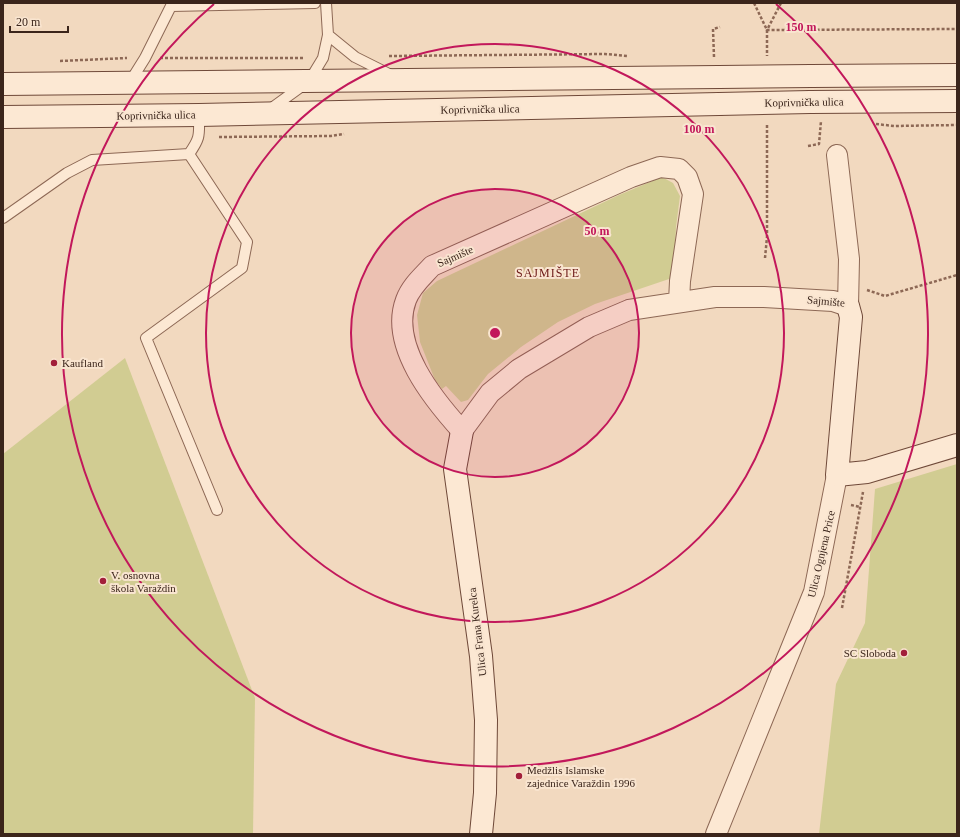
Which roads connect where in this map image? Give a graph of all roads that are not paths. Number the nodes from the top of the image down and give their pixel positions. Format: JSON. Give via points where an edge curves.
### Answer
{"nodes":[{"id":1,"x":315,"y":3,"type":"edge"},
{"id":2,"x":326,"y":3,"type":"edge"},
{"id":3,"x":172,"y":5,"type":"edge"},
{"id":4,"x":328,"y":35,"type":"junction"},
{"id":5,"x":957,"y":75,"type":"edge"},
{"id":6,"x":400,"y":80,"type":"junction"},
{"id":7,"x":309,"y":81,"type":"junction"},
{"id":8,"x":130,"y":82,"type":"junction"},
{"id":9,"x":3,"y":84,"type":"edge"},
{"id":10,"x":957,"y":101,"type":"edge"},
{"id":11,"x":265,"y":113,"type":"junction"},
{"id":12,"x":199,"y":115,"type":"junction"},
{"id":13,"x":3,"y":117,"type":"edge"},
{"id":14,"x":189,"y":154,"type":"junction"},
{"id":15,"x":837,"y":156,"type":"dead end"},
{"id":16,"x":3,"y":218,"type":"edge"},
{"id":17,"x":849,"y":295,"type":"junction"},
{"id":18,"x":679,"y":302,"type":"junction"},
{"id":19,"x":462,"y":430,"type":"junction"},
{"id":20,"x":957,"y":445,"type":"edge"},
{"id":21,"x":837,"y":476,"type":"junction"},
{"id":22,"x":217,"y":510,"type":"dead end"},
{"id":23,"x":481,"y":834,"type":"edge"},
{"id":24,"x":716,"y":834,"type":"edge"}],
"edges":[{"from":1,"to":3,"type":"lane"},
{"from":2,"to":4,"type":"lane"},
{"from":3,"to":8,"type":"lane"},
{"from":4,"to":6,"type":"lane","via":[[355,57]]},
{"from":4,"to":7,"type":"lane","via":[[323,58]]},
{"from":5,"to":6,"type":"main road","bridge":true,"via":[[810,76],[717,69]]},
{"from":6,"to":7,"type":"main road"},
{"from":7,"to":8,"type":"main road"},
{"from":7,"to":11,"type":"lane"},
{"from":8,"to":9,"type":"main road"},
{"from":10,"to":11,"type":"main road","name":"Koprivnička ulica","bridge":true,"via":[[816,109],[719,104]]},
{"from":11,"to":12,"type":"main road","name":"Koprivnička ulica"},
{"from":12,"to":13,"type":"main road","name":"Koprivnička ulica"},
{"from":12,"to":14,"type":"lane","via":[[200,137]]},
{"from":14,"to":16,"type":"lane","via":[[92,160],[66,173]]},
{"from":14,"to":22,"type":"lane","via":[[247,242],[242,268],[146,338]]},
{"from":15,"to":17,"type":"street","name":"Sajmište","via":[[849,259]]},
{"from":17,"to":18,"type":"street","name":"Sajmište","via":[[833,301],[715,297]]},
{"from":17,"to":21,"type":"main road","name":"Ulica Ognjena Price","via":[[851,317]]},
{"from":18,"to":19,"type":"street","name":"Sajmište","via":[[629,310],[589,327],[519,369],[490,393]]},
{"from":18,"to":19,"type":"street","name":"Sajmište","via":[[693,194],[687,176],[678,169],[660,167],[631,177],[432,266],[415,284],[406,300],[402,321],[406,346],[416,370],[431,394]]},
{"from":19,"to":23,"type":"main road","name":"Ulica Frana Kurelca","via":[[455,469],[481,656],[486,720],[485,793]]},
{"from":20,"to":21,"type":"main road","via":[[867,472]]},
{"from":21,"to":24,"type":"street","name":"Ulica Ognjena Price","via":[[814,592]]}]}
